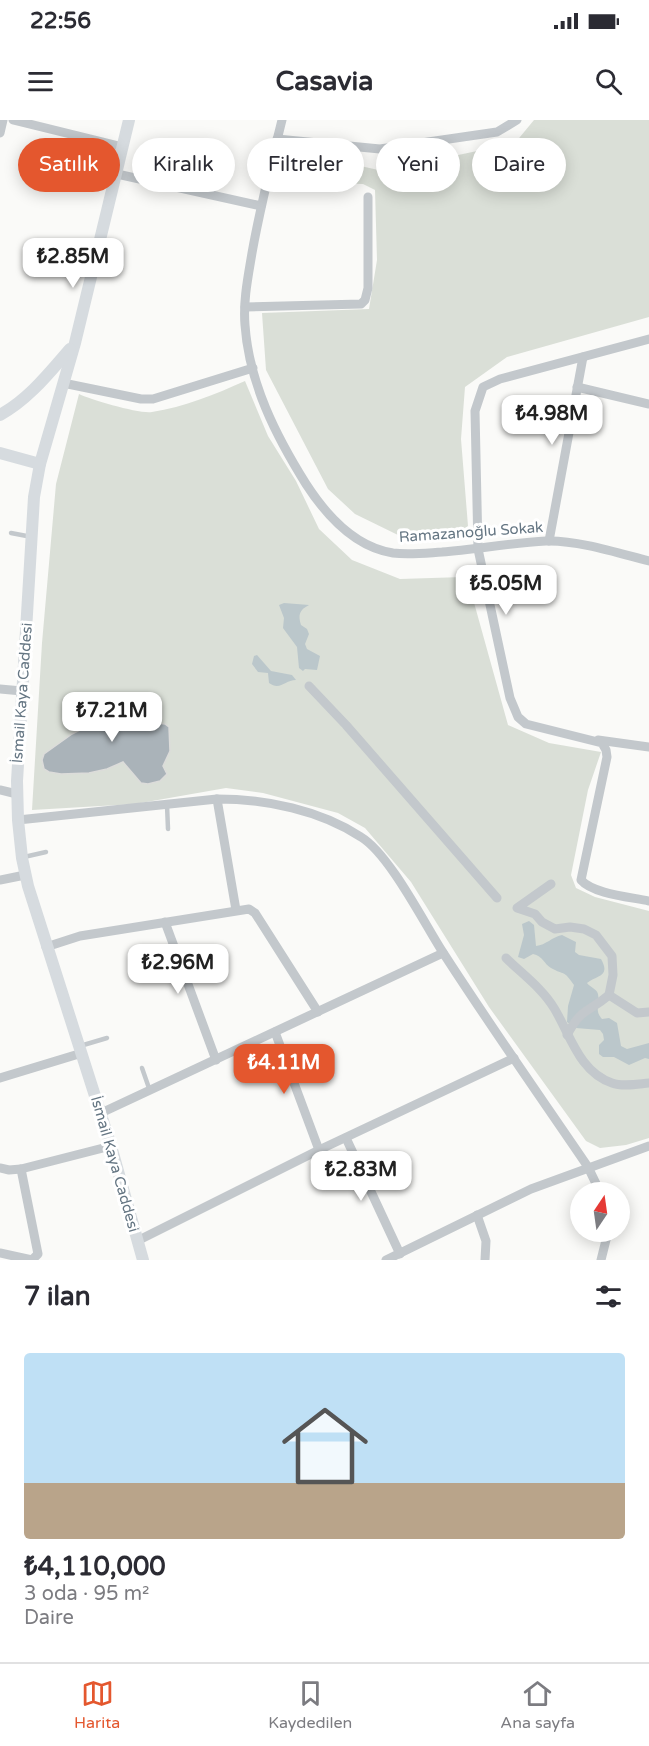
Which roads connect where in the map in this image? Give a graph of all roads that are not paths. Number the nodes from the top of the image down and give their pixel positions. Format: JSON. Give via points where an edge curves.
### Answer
{"nodes":[{"id":1,"x":13,"y":120,"type":"edge"},
{"id":2,"x":129,"y":120,"type":"edge"},
{"id":3,"x":282,"y":120,"type":"edge"},
{"id":4,"x":517,"y":120,"type":"edge"},
{"id":5,"x":277,"y":138,"type":"edge"},
{"id":6,"x":123,"y":147,"type":"junction"},
{"id":7,"x":364,"y":147,"type":"edge"},
{"id":8,"x":120,"y":160,"type":"edge"},
{"id":9,"x":120,"y":175,"type":"edge"},
{"id":10,"x":113,"y":192,"type":"edge"},
{"id":11,"x":264,"y":192,"type":"edge"},
{"id":12,"x":368,"y":197,"type":"dead end"},
{"id":13,"x":261,"y":206,"type":"junction"},
{"id":14,"x":245,"y":308,"type":"junction"},
{"id":15,"x":649,"y":339,"type":"edge"},
{"id":16,"x":75,"y":343,"type":"junction"},
{"id":17,"x":583,"y":357,"type":"junction"},
{"id":18,"x":253,"y":368,"type":"junction"},
{"id":19,"x":63,"y":383,"type":"junction"},
{"id":20,"x":577,"y":387,"type":"junction"},
{"id":21,"x":649,"y":404,"type":"edge"},
{"id":22,"x":0,"y":415,"type":"edge"},
{"id":23,"x":0,"y":453,"type":"edge"},
{"id":24,"x":40,"y":464,"type":"junction"},
{"id":25,"x":11,"y":533,"type":"dead end"},
{"id":26,"x":32,"y":537,"type":"junction"},
{"id":27,"x":549,"y":541,"type":"junction"},
{"id":28,"x":478,"y":549,"type":"junction"},
{"id":29,"x":649,"y":561,"type":"edge"},
{"id":30,"x":309,"y":686,"type":"dead end"},
{"id":31,"x":0,"y":689,"type":"edge"},
{"id":32,"x":22,"y":691,"type":"junction"},
{"id":33,"x":586,"y":739,"type":"junction"},
{"id":34,"x":649,"y":747,"type":"edge"},
{"id":35,"x":0,"y":790,"type":"edge"},
{"id":36,"x":16,"y":794,"type":"junction"},
{"id":37,"x":217,"y":799,"type":"junction"},
{"id":38,"x":167,"y":806,"type":"junction"},
{"id":39,"x":18,"y":820,"type":"junction"},
{"id":40,"x":168,"y":829,"type":"dead end"},
{"id":41,"x":46,"y":852,"type":"dead end"},
{"id":42,"x":22,"y":858,"type":"junction"},
{"id":43,"x":25,"y":875,"type":"junction"},
{"id":44,"x":0,"y":880,"type":"edge"},
{"id":45,"x":551,"y":884,"type":"dead end"},
{"id":46,"x":498,"y":898,"type":"dead end"},
{"id":47,"x":649,"y":902,"type":"edge"},
{"id":48,"x":236,"y":910,"type":"junction"},
{"id":49,"x":165,"y":922,"type":"junction"},
{"id":50,"x":46,"y":947,"type":"junction"},
{"id":51,"x":443,"y":953,"type":"junction"},
{"id":52,"x":506,"y":958,"type":"dead end"},
{"id":53,"x":609,"y":995,"type":"junction"},
{"id":54,"x":318,"y":1012,"type":"junction"},
{"id":55,"x":649,"y":1012,"type":"edge"},
{"id":56,"x":569,"y":1031,"type":"junction"},
{"id":57,"x":275,"y":1032,"type":"junction"},
{"id":58,"x":107,"y":1038,"type":"dead end"},
{"id":59,"x":81,"y":1049,"type":"junction"},
{"id":60,"x":514,"y":1058,"type":"junction"},
{"id":61,"x":216,"y":1060,"type":"junction"},
{"id":62,"x":142,"y":1068,"type":"dead end"},
{"id":63,"x":1,"y":1076,"type":"edge"},
{"id":64,"x":649,"y":1083,"type":"edge"},
{"id":65,"x":150,"y":1091,"type":"junction"},
{"id":66,"x":101,"y":1113,"type":"junction"},
{"id":67,"x":346,"y":1138,"type":"junction"},
{"id":68,"x":111,"y":1146,"type":"junction"},
{"id":69,"x":649,"y":1146,"type":"edge"},
{"id":70,"x":319,"y":1150,"type":"junction"},
{"id":71,"x":588,"y":1167,"type":"junction"},
{"id":72,"x":0,"y":1168,"type":"edge"},
{"id":73,"x":21,"y":1169,"type":"junction"},
{"id":74,"x":595,"y":1182,"type":"edge"},
{"id":75,"x":477,"y":1215,"type":"junction"},
{"id":76,"x":137,"y":1240,"type":"junction"},
{"id":77,"x":606,"y":1242,"type":"edge"},
{"id":78,"x":0,"y":1253,"type":"edge"},
{"id":79,"x":400,"y":1254,"type":"junction"},
{"id":80,"x":143,"y":1260,"type":"edge"},
{"id":81,"x":386,"y":1260,"type":"edge"},
{"id":82,"x":485,"y":1260,"type":"edge"},
{"id":83,"x":601,"y":1260,"type":"edge"}],
"edges":[{"from":1,"to":6,"type":"street"},
{"from":2,"to":6,"type":"street","name":"İsmail Kaya Caddesi"},
{"from":3,"to":5,"type":"street","name":"Ramazanoğlu Sokak"},
{"from":4,"to":7,"type":"street","via":[[497,132],[380,149]]},
{"from":6,"to":8,"type":"street","name":"İsmail Kaya Caddesi"},
{"from":9,"to":13,"type":"street"},
{"from":10,"to":16,"type":"street","name":"İsmail Kaya Caddesi"},
{"from":11,"to":13,"type":"street","name":"Ramazanoğlu Sokak"},
{"from":12,"to":14,"type":"street","via":[[368,288],[361,304]]},
{"from":13,"to":14,"type":"street","name":"Ramazanoğlu Sokak"},
{"from":14,"to":18,"type":"street","name":"Ramazanoğlu Sokak","via":[[244,325]]},
{"from":15,"to":17,"type":"street"},
{"from":16,"to":19,"type":"street","name":"İsmail Kaya Caddesi"},
{"from":16,"to":22,"type":"street","via":[[41,384]]},
{"from":17,"to":20,"type":"street"},
{"from":17,"to":28,"type":"street","via":[[483,387],[475,411]]},
{"from":18,"to":19,"type":"street","via":[[153,399]]},
{"from":18,"to":28,"type":"street","name":"Ramazanoğlu Sokak","via":[[268,417],[282,444],[318,503],[337,523],[364,544],[391,552]]},
{"from":19,"to":24,"type":"street","name":"İsmail Kaya Caddesi"},
{"from":20,"to":21,"type":"street"},
{"from":20,"to":27,"type":"street"},
{"from":23,"to":24,"type":"street"},
{"from":24,"to":26,"type":"street","name":"İsmail Kaya Caddesi"},
{"from":25,"to":26,"type":"lane"},
{"from":26,"to":32,"type":"street","name":"İsmail Kaya Caddesi"},
{"from":27,"to":28,"type":"street","name":"Ramazanoğlu Sokak"},
{"from":27,"to":29,"type":"street","name":"Ramazanoğlu Sokak"},
{"from":28,"to":33,"type":"street","via":[[510,698],[518,717],[526,724]]},
{"from":30,"to":46,"type":"street"},
{"from":31,"to":32,"type":"street"},
{"from":32,"to":36,"type":"street","name":"İsmail Kaya Caddesi"},
{"from":33,"to":34,"type":"street"},
{"from":33,"to":47,"type":"street","via":[[602,743],[607,757],[581,879],[602,891]]},
{"from":35,"to":36,"type":"street"},
{"from":36,"to":39,"type":"street","name":"İsmail Kaya Caddesi"},
{"from":37,"to":38,"type":"street"},
{"from":37,"to":48,"type":"street"},
{"from":37,"to":51,"type":"street","via":[[289,807],[327,819],[362,837],[382,856]]},
{"from":38,"to":39,"type":"street"},
{"from":38,"to":40,"type":"lane"},
{"from":39,"to":42,"type":"street","name":"İsmail Kaya Caddesi"},
{"from":41,"to":42,"type":"lane"},
{"from":42,"to":43,"type":"street","name":"İsmail Kaya Caddesi"},
{"from":43,"to":44,"type":"street"},
{"from":43,"to":50,"type":"street","name":"İsmail Kaya Caddesi"},
{"from":45,"to":53,"type":"street","via":[[517,908],[555,929],[584,929],[596,935],[612,956]]},
{"from":48,"to":49,"type":"street"},
{"from":48,"to":54,"type":"street","via":[[249,909],[255,913]]},
{"from":49,"to":50,"type":"street","via":[[80,936]]},
{"from":49,"to":61,"type":"street"},
{"from":50,"to":59,"type":"street","name":"İsmail Kaya Caddesi"},
{"from":51,"to":54,"type":"street"},
{"from":51,"to":60,"type":"street"},
{"from":52,"to":56,"type":"street","via":[[536,987]]},
{"from":53,"to":55,"type":"street","via":[[637,1013]]},
{"from":53,"to":56,"type":"street","via":[[583,1011]]},
{"from":54,"to":57,"type":"street"},
{"from":56,"to":64,"type":"street","via":[[576,1052],[603,1078],[613,1084]]},
{"from":57,"to":61,"type":"street"},
{"from":57,"to":70,"type":"street"},
{"from":58,"to":59,"type":"lane"},
{"from":59,"to":63,"type":"street"},
{"from":59,"to":66,"type":"street","name":"İsmail Kaya Caddesi"},
{"from":60,"to":67,"type":"street"},
{"from":60,"to":71,"type":"street"},
{"from":61,"to":65,"type":"street"},
{"from":62,"to":65,"type":"lane"},
{"from":65,"to":66,"type":"street"},
{"from":66,"to":68,"type":"street","name":"İsmail Kaya Caddesi"},
{"from":67,"to":70,"type":"street"},
{"from":67,"to":79,"type":"street"},
{"from":68,"to":73,"type":"street"},
{"from":68,"to":76,"type":"street","name":"İsmail Kaya Caddesi"},
{"from":69,"to":71,"type":"street"},
{"from":70,"to":76,"type":"street"},
{"from":71,"to":74,"type":"street"},
{"from":71,"to":75,"type":"street"},
{"from":72,"to":73,"type":"street"},
{"from":73,"to":78,"type":"street","via":[[38,1254],[33,1260]]},
{"from":75,"to":79,"type":"street"},
{"from":75,"to":82,"type":"street","via":[[486,1241]]},
{"from":76,"to":80,"type":"street","name":"İsmail Kaya Caddesi"},
{"from":77,"to":83,"type":"street"},
{"from":79,"to":81,"type":"street"}]}
